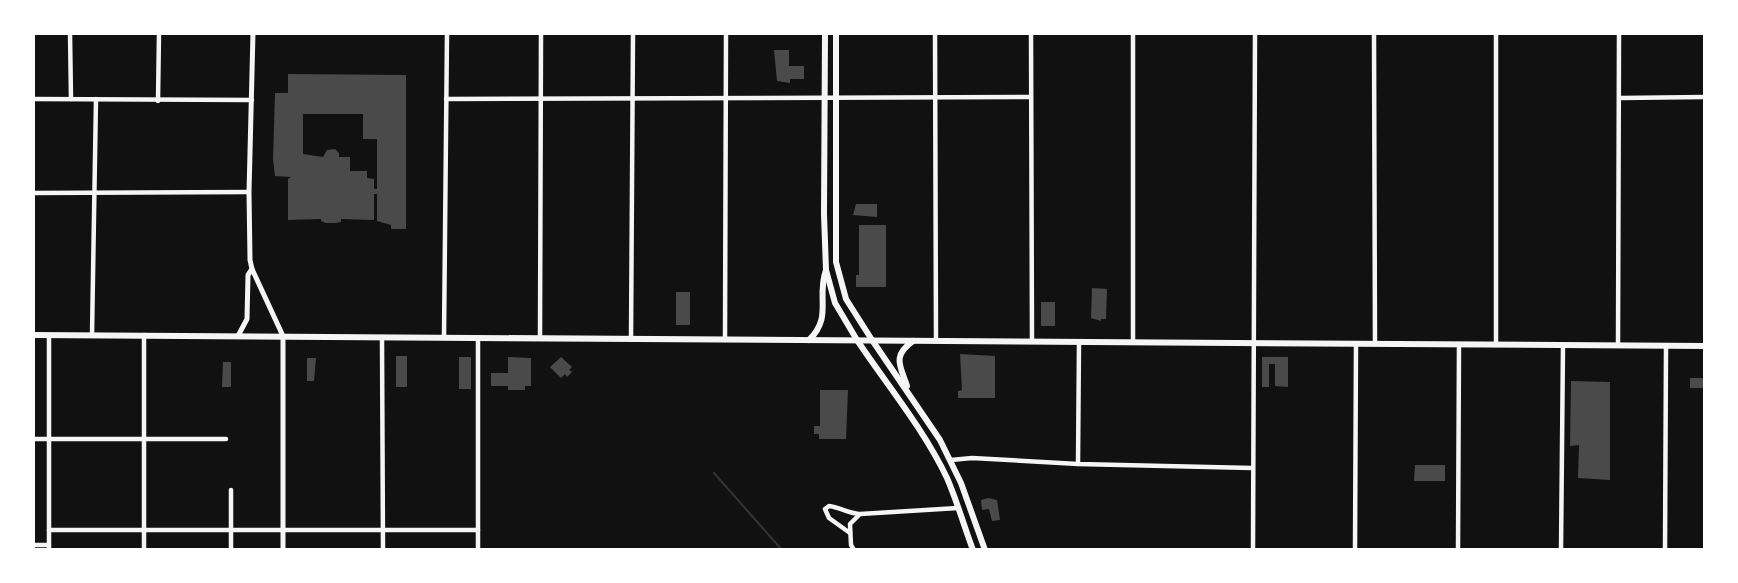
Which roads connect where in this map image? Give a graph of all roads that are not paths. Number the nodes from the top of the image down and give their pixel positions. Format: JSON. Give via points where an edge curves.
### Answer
{"nodes":[{"id":1,"x":70,"y":33,"type":"edge"},
{"id":2,"x":159,"y":33,"type":"edge"},
{"id":3,"x":253,"y":33,"type":"edge"},
{"id":4,"x":446,"y":33,"type":"edge"},
{"id":5,"x":541,"y":33,"type":"edge"},
{"id":6,"x":633,"y":33,"type":"edge"},
{"id":7,"x":726,"y":33,"type":"edge"},
{"id":8,"x":825,"y":33,"type":"edge"},
{"id":9,"x":836,"y":33,"type":"edge"},
{"id":10,"x":935,"y":33,"type":"edge"},
{"id":11,"x":1031,"y":33,"type":"edge"},
{"id":12,"x":1133,"y":33,"type":"edge"},
{"id":13,"x":1255,"y":33,"type":"edge"},
{"id":14,"x":1374,"y":33,"type":"edge"},
{"id":15,"x":1496,"y":33,"type":"edge"},
{"id":16,"x":1619,"y":33,"type":"edge"},
{"id":17,"x":824,"y":96,"type":"junction"},
{"id":18,"x":935,"y":97,"type":"junction"},
{"id":19,"x":1031,"y":97,"type":"junction"},
{"id":20,"x":1705,"y":97,"type":"edge"},
{"id":21,"x":725,"y":98,"type":"junction"},
{"id":22,"x":836,"y":98,"type":"junction"},
{"id":23,"x":1620,"y":98,"type":"junction"},
{"id":24,"x":33,"y":99,"type":"edge"},
{"id":25,"x":71,"y":99,"type":"junction"},
{"id":26,"x":96,"y":99,"type":"junction"},
{"id":27,"x":446,"y":99,"type":"junction"},
{"id":28,"x":633,"y":99,"type":"junction"},
{"id":29,"x":158,"y":100,"type":"junction"},
{"id":30,"x":252,"y":100,"type":"junction"},
{"id":31,"x":540,"y":100,"type":"junction"},
{"id":32,"x":249,"y":192,"type":"junction"},
{"id":33,"x":33,"y":193,"type":"edge"},
{"id":34,"x":94,"y":194,"type":"junction"},
{"id":35,"x":252,"y":269,"type":"junction"},
{"id":36,"x":826,"y":270,"type":"junction"},
{"id":37,"x":33,"y":335,"type":"edge"},
{"id":38,"x":48,"y":335,"type":"junction"},
{"id":39,"x":92,"y":335,"type":"junction"},
{"id":40,"x":144,"y":335,"type":"junction"},
{"id":41,"x":238,"y":336,"type":"junction"},
{"id":42,"x":283,"y":336,"type":"junction"},
{"id":43,"x":382,"y":337,"type":"junction"},
{"id":44,"x":444,"y":337,"type":"junction"},
{"id":45,"x":478,"y":338,"type":"junction"},
{"id":46,"x":540,"y":338,"type":"junction"},
{"id":47,"x":631,"y":339,"type":"junction"},
{"id":48,"x":725,"y":340,"type":"junction"},
{"id":49,"x":872,"y":340,"type":"junction"},
{"id":50,"x":809,"y":341,"type":"junction"},
{"id":51,"x":857,"y":341,"type":"junction"},
{"id":52,"x":914,"y":341,"type":"junction"},
{"id":53,"x":936,"y":341,"type":"junction"},
{"id":54,"x":1032,"y":342,"type":"junction"},
{"id":55,"x":1079,"y":342,"type":"junction"},
{"id":56,"x":1133,"y":342,"type":"junction"},
{"id":57,"x":1254,"y":343,"type":"junction"},
{"id":58,"x":1356,"y":344,"type":"junction"},
{"id":59,"x":1375,"y":344,"type":"junction"},
{"id":60,"x":1459,"y":344,"type":"junction"},
{"id":61,"x":1496,"y":345,"type":"junction"},
{"id":62,"x":1563,"y":345,"type":"junction"},
{"id":63,"x":1618,"y":345,"type":"junction"},
{"id":64,"x":1666,"y":346,"type":"junction"},
{"id":65,"x":1705,"y":346,"type":"edge"},
{"id":66,"x":908,"y":391,"type":"junction"},
{"id":67,"x":50,"y":438,"type":"junction"},
{"id":68,"x":33,"y":439,"type":"edge"},
{"id":69,"x":145,"y":439,"type":"junction"},
{"id":70,"x":226,"y":439,"type":"dead end"},
{"id":71,"x":951,"y":460,"type":"junction"},
{"id":72,"x":1078,"y":464,"type":"junction"},
{"id":73,"x":1252,"y":468,"type":"junction"},
{"id":74,"x":231,"y":490,"type":"dead end"},
{"id":75,"x":958,"y":508,"type":"junction"},
{"id":76,"x":860,"y":514,"type":"junction"},
{"id":77,"x":144,"y":529,"type":"junction"},
{"id":78,"x":49,"y":530,"type":"junction"},
{"id":79,"x":283,"y":530,"type":"junction"},
{"id":80,"x":383,"y":530,"type":"junction"},
{"id":81,"x":478,"y":530,"type":"junction"},
{"id":82,"x":231,"y":531,"type":"junction"},
{"id":83,"x":850,"y":534,"type":"junction"},
{"id":84,"x":33,"y":545,"type":"edge"},
{"id":85,"x":49,"y":547,"type":"edge"},
{"id":86,"x":144,"y":550,"type":"edge"},
{"id":87,"x":231,"y":550,"type":"edge"},
{"id":88,"x":283,"y":550,"type":"edge"},
{"id":89,"x":383,"y":550,"type":"edge"},
{"id":90,"x":478,"y":550,"type":"edge"},
{"id":91,"x":854,"y":550,"type":"edge"},
{"id":92,"x":973,"y":550,"type":"edge"},
{"id":93,"x":985,"y":550,"type":"edge"},
{"id":94,"x":1253,"y":550,"type":"edge"},
{"id":95,"x":1355,"y":550,"type":"edge"},
{"id":96,"x":1458,"y":550,"type":"edge"},
{"id":97,"x":1561,"y":550,"type":"edge"},
{"id":98,"x":1665,"y":550,"type":"edge"}],
"edges":[{"from":1,"to":25,"type":"street"},
{"from":2,"to":29,"type":"street"},
{"from":3,"to":30,"type":"street"},
{"from":4,"to":27,"type":"street"},
{"from":5,"to":31,"type":"street"},
{"from":6,"to":28,"type":"street"},
{"from":7,"to":21,"type":"street"},
{"from":8,"to":17,"type":"main road"},
{"from":9,"to":22,"type":"main road"},
{"from":10,"to":18,"type":"street"},
{"from":11,"to":19,"type":"street"},
{"from":12,"to":56,"type":"street"},
{"from":13,"to":57,"type":"street"},
{"from":14,"to":59,"type":"street"},
{"from":15,"to":61,"type":"street"},
{"from":16,"to":23,"type":"street"},
{"from":17,"to":21,"type":"street"},
{"from":17,"to":22,"type":"street"},
{"from":17,"to":36,"type":"main road"},
{"from":18,"to":19,"type":"street"},
{"from":18,"to":22,"type":"street"},
{"from":18,"to":53,"type":"street"},
{"from":19,"to":54,"type":"street"},
{"from":20,"to":23,"type":"street"},
{"from":21,"to":28,"type":"street"},
{"from":21,"to":48,"type":"street"},
{"from":22,"to":49,"type":"main road","via":[[837,269],[850,309]]},
{"from":23,"to":63,"type":"street"},
{"from":24,"to":25,"type":"street"},
{"from":25,"to":26,"type":"street"},
{"from":26,"to":29,"type":"street"},
{"from":26,"to":34,"type":"street"},
{"from":27,"to":31,"type":"street"},
{"from":27,"to":44,"type":"street"},
{"from":28,"to":31,"type":"street"},
{"from":28,"to":47,"type":"street"},
{"from":29,"to":30,"type":"street"},
{"from":30,"to":32,"type":"street"},
{"from":31,"to":46,"type":"street"},
{"from":32,"to":34,"type":"street"},
{"from":32,"to":35,"type":"street"},
{"from":33,"to":34,"type":"street"},
{"from":34,"to":39,"type":"street"},
{"from":35,"to":41,"type":"street","via":[[247,319]]},
{"from":35,"to":42,"type":"street"},
{"from":36,"to":50,"type":"main road","via":[[821,326]]},
{"from":36,"to":51,"type":"main road","via":[[835,303]]},
{"from":37,"to":38,"type":"main road"},
{"from":38,"to":39,"type":"main road"},
{"from":38,"to":67,"type":"street"},
{"from":39,"to":40,"type":"main road"},
{"from":40,"to":41,"type":"main road"},
{"from":40,"to":69,"type":"street"},
{"from":41,"to":42,"type":"main road"},
{"from":42,"to":43,"type":"main road"},
{"from":42,"to":79,"type":"street"},
{"from":43,"to":44,"type":"main road"},
{"from":43,"to":80,"type":"street"},
{"from":44,"to":45,"type":"main road"},
{"from":45,"to":46,"type":"main road"},
{"from":45,"to":81,"type":"street"},
{"from":46,"to":47,"type":"main road"},
{"from":47,"to":48,"type":"main road"},
{"from":48,"to":50,"type":"main road"},
{"from":49,"to":51,"type":"main road"},
{"from":49,"to":52,"type":"main road"},
{"from":49,"to":66,"type":"main road"},
{"from":50,"to":51,"type":"main road"},
{"from":51,"to":75,"type":"main road","via":[[926,440]]},
{"from":52,"to":53,"type":"main road"},
{"from":52,"to":66,"type":"main road","via":[[899,357]]},
{"from":53,"to":54,"type":"main road"},
{"from":54,"to":55,"type":"main road"},
{"from":55,"to":56,"type":"main road"},
{"from":55,"to":72,"type":"street"},
{"from":56,"to":57,"type":"main road"},
{"from":57,"to":58,"type":"main road"},
{"from":57,"to":73,"type":"street"},
{"from":58,"to":59,"type":"main road"},
{"from":58,"to":95,"type":"street"},
{"from":59,"to":60,"type":"main road"},
{"from":60,"to":61,"type":"main road"},
{"from":60,"to":96,"type":"street"},
{"from":61,"to":62,"type":"main road"},
{"from":62,"to":63,"type":"main road"},
{"from":62,"to":97,"type":"street"},
{"from":63,"to":64,"type":"main road"},
{"from":64,"to":65,"type":"main road"},
{"from":64,"to":98,"type":"street"},
{"from":66,"to":71,"type":"main road"},
{"from":67,"to":68,"type":"street"},
{"from":67,"to":69,"type":"street"},
{"from":67,"to":78,"type":"street"},
{"from":69,"to":70,"type":"street"},
{"from":69,"to":77,"type":"street"},
{"from":71,"to":72,"type":"street"},
{"from":71,"to":93,"type":"main road"},
{"from":72,"to":73,"type":"street"},
{"from":73,"to":94,"type":"street"},
{"from":74,"to":82,"type":"street"},
{"from":75,"to":76,"type":"street"},
{"from":75,"to":92,"type":"main road"},
{"from":76,"to":83,"type":"street","via":[[850,524]]},
{"from":76,"to":83,"type":"street","via":[[829,506],[825,509],[829,518]]},
{"from":77,"to":78,"type":"street"},
{"from":77,"to":82,"type":"street"},
{"from":77,"to":86,"type":"street"},
{"from":78,"to":85,"type":"street"},
{"from":79,"to":80,"type":"street"},
{"from":79,"to":82,"type":"street"},
{"from":79,"to":88,"type":"street"},
{"from":80,"to":81,"type":"street"},
{"from":80,"to":89,"type":"street"},
{"from":81,"to":90,"type":"street"},
{"from":82,"to":87,"type":"street"},
{"from":83,"to":91,"type":"street"},
{"from":84,"to":85,"type":"street"}]}
